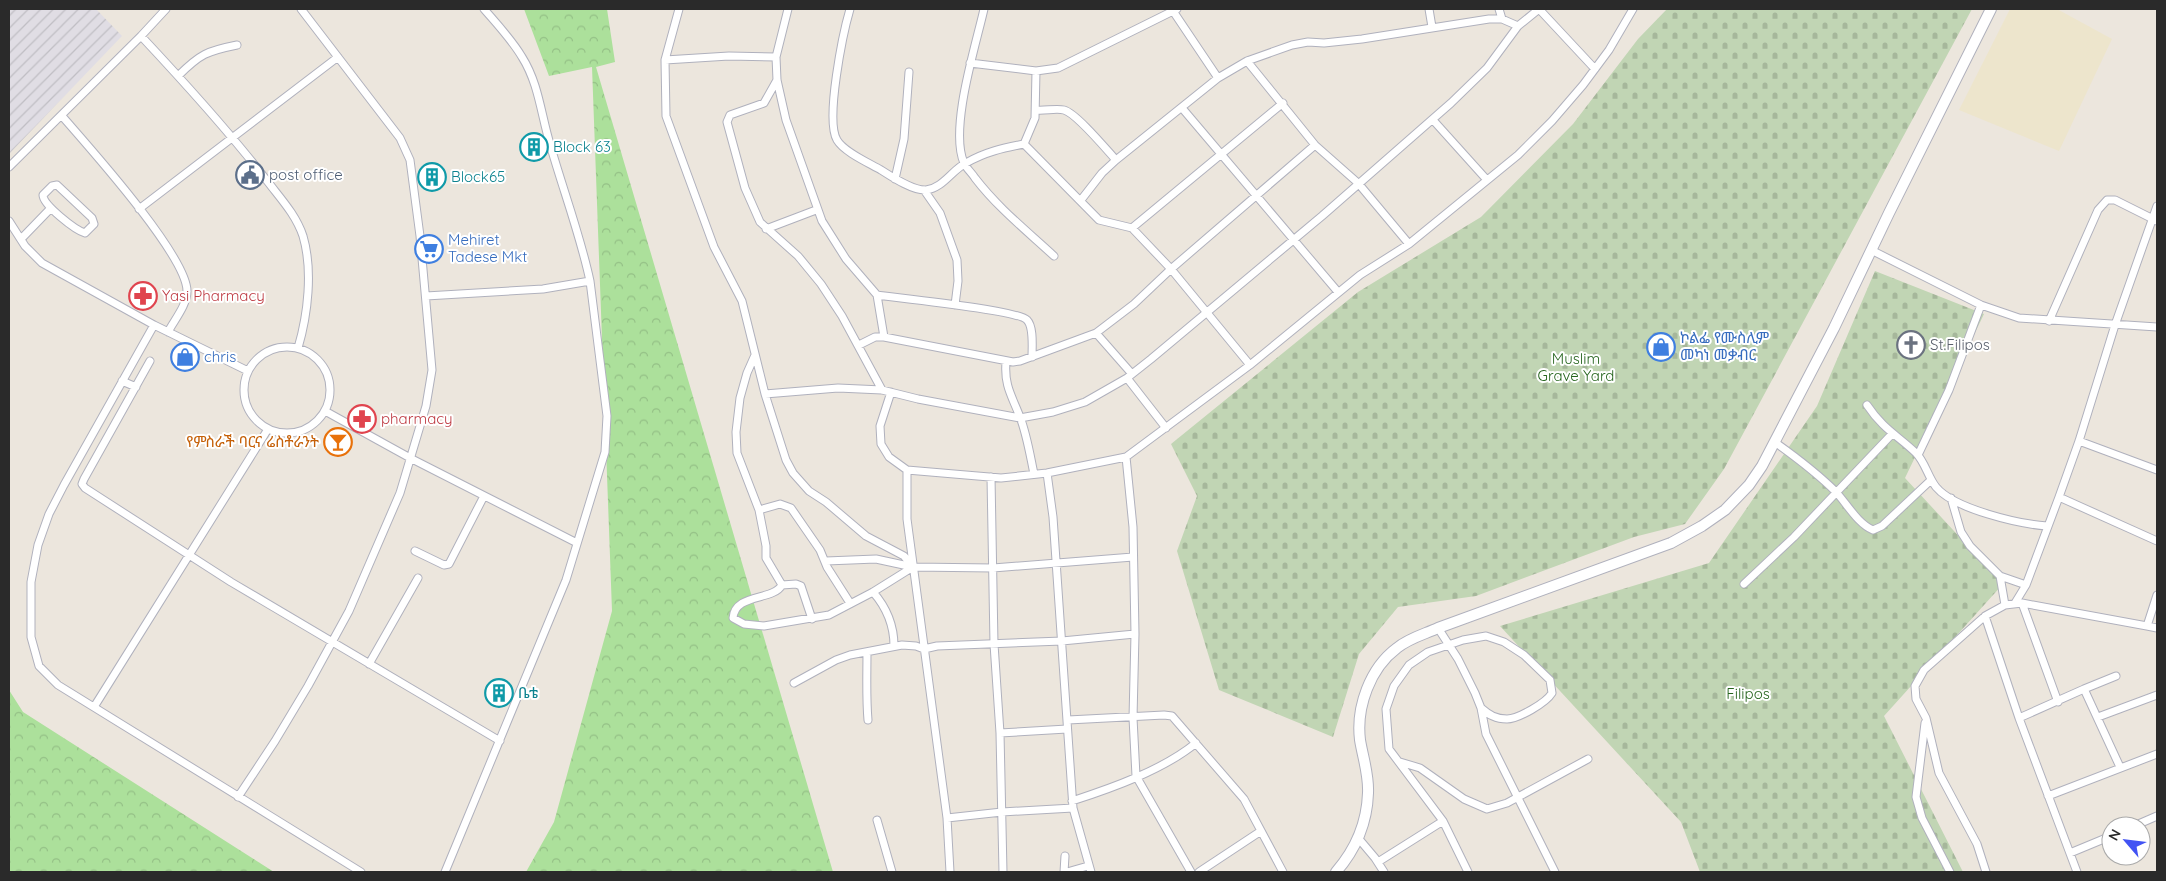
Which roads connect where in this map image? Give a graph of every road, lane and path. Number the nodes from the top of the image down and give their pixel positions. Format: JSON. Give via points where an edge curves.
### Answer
{"nodes":[{"id":1,"x":166,"y":9,"type":"edge"},
{"id":2,"x":301,"y":9,"type":"edge"},
{"id":3,"x":484,"y":9,"type":"edge"},
{"id":4,"x":679,"y":9,"type":"edge"},
{"id":5,"x":788,"y":9,"type":"edge"},
{"id":6,"x":850,"y":9,"type":"edge"},
{"id":7,"x":984,"y":9,"type":"edge"},
{"id":8,"x":1429,"y":9,"type":"edge"},
{"id":9,"x":1499,"y":9,"type":"edge"},
{"id":10,"x":1539,"y":9,"type":"edge"},
{"id":11,"x":1633,"y":9,"type":"edge"},
{"id":12,"x":1991,"y":9,"type":"edge"},
{"id":13,"x":1175,"y":10,"type":"edge"},
{"id":14,"x":1502,"y":19,"type":"junction"},
{"id":15,"x":1518,"y":26,"type":"junction"},
{"id":16,"x":1432,"y":27,"type":"junction"},
{"id":17,"x":141,"y":36,"type":"junction"},
{"id":18,"x":237,"y":45,"type":"dead end"},
{"id":19,"x":776,"y":56,"type":"junction"},
{"id":20,"x":338,"y":57,"type":"junction"},
{"id":21,"x":665,"y":60,"type":"junction"},
{"id":22,"x":1247,"y":61,"type":"junction"},
{"id":23,"x":970,"y":63,"type":"junction"},
{"id":24,"x":1595,"y":69,"type":"junction"},
{"id":25,"x":1036,"y":71,"type":"junction"},
{"id":26,"x":909,"y":72,"type":"dead end"},
{"id":27,"x":178,"y":76,"type":"junction"},
{"id":28,"x":1218,"y":78,"type":"junction"},
{"id":29,"x":777,"y":80,"type":"junction"},
{"id":30,"x":1283,"y":103,"type":"junction"},
{"id":31,"x":1182,"y":108,"type":"junction"},
{"id":32,"x":1036,"y":110,"type":"junction"},
{"id":33,"x":62,"y":116,"type":"junction"},
{"id":34,"x":1433,"y":120,"type":"junction"},
{"id":35,"x":234,"y":138,"type":"junction"},
{"id":36,"x":1024,"y":144,"type":"junction"},
{"id":37,"x":1315,"y":145,"type":"junction"},
{"id":38,"x":1220,"y":153,"type":"junction"},
{"id":39,"x":1116,"y":160,"type":"junction"},
{"id":40,"x":964,"y":164,"type":"junction"},
{"id":41,"x":9,"y":167,"type":"edge"},
{"id":42,"x":895,"y":178,"type":"junction"},
{"id":43,"x":1487,"y":180,"type":"junction"},
{"id":44,"x":1358,"y":183,"type":"junction"},
{"id":45,"x":924,"y":190,"type":"junction"},
{"id":46,"x":1257,"y":196,"type":"junction"},
{"id":47,"x":1081,"y":200,"type":"junction"},
{"id":48,"x":2157,"y":206,"type":"edge"},
{"id":49,"x":51,"y":208,"type":"junction"},
{"id":50,"x":139,"y":209,"type":"junction"},
{"id":51,"x":816,"y":210,"type":"junction"},
{"id":52,"x":2154,"y":220,"type":"edge"},
{"id":53,"x":9,"y":221,"type":"edge"},
{"id":54,"x":1132,"y":228,"type":"junction"},
{"id":55,"x":766,"y":229,"type":"junction"},
{"id":56,"x":21,"y":239,"type":"junction"},
{"id":57,"x":1293,"y":239,"type":"junction"},
{"id":58,"x":1409,"y":244,"type":"junction"},
{"id":59,"x":1871,"y":250,"type":"junction"},
{"id":60,"x":1054,"y":256,"type":"dead end"},
{"id":61,"x":1171,"y":269,"type":"junction"},
{"id":62,"x":590,"y":280,"type":"junction"},
{"id":63,"x":1338,"y":292,"type":"junction"},
{"id":64,"x":877,"y":294,"type":"junction"},
{"id":65,"x":426,"y":296,"type":"junction"},
{"id":66,"x":955,"y":305,"type":"junction"},
{"id":67,"x":1981,"y":305,"type":"junction"},
{"id":68,"x":1207,"y":311,"type":"junction"},
{"id":69,"x":2049,"y":321,"type":"junction"},
{"id":70,"x":154,"y":325,"type":"junction"},
{"id":71,"x":2115,"y":325,"type":"junction"},
{"id":72,"x":2157,"y":327,"type":"edge"},
{"id":73,"x":168,"y":332,"type":"junction"},
{"id":74,"x":1096,"y":333,"type":"junction"},
{"id":75,"x":884,"y":337,"type":"junction"},
{"id":76,"x":859,"y":345,"type":"junction"},
{"id":77,"x":298,"y":348,"type":"junction"},
{"id":78,"x":754,"y":355,"type":"junction"},
{"id":79,"x":1032,"y":357,"type":"junction"},
{"id":80,"x":150,"y":361,"type":"dead end"},
{"id":81,"x":1006,"y":362,"type":"junction"},
{"id":82,"x":1250,"y":365,"type":"junction"},
{"id":83,"x":248,"y":371,"type":"junction"},
{"id":84,"x":1130,"y":376,"type":"junction"},
{"id":85,"x":122,"y":381,"type":"junction"},
{"id":86,"x":136,"y":387,"type":"junction"},
{"id":87,"x":882,"y":390,"type":"junction"},
{"id":88,"x":891,"y":392,"type":"junction"},
{"id":89,"x":765,"y":394,"type":"junction"},
{"id":90,"x":1867,"y":405,"type":"dead end"},
{"id":91,"x":325,"y":411,"type":"junction"},
{"id":92,"x":1020,"y":418,"type":"junction"},
{"id":93,"x":1166,"y":428,"type":"junction"},
{"id":94,"x":268,"y":429,"type":"junction"},
{"id":95,"x":1892,"y":434,"type":"junction"},
{"id":96,"x":2079,"y":441,"type":"junction"},
{"id":97,"x":1776,"y":443,"type":"junction"},
{"id":98,"x":1918,"y":455,"type":"junction"},
{"id":99,"x":1126,"y":457,"type":"junction"},
{"id":100,"x":412,"y":459,"type":"junction"},
{"id":101,"x":907,"y":470,"type":"junction"},
{"id":102,"x":2157,"y":470,"type":"edge"},
{"id":103,"x":1047,"y":472,"type":"junction"},
{"id":104,"x":1034,"y":474,"type":"junction"},
{"id":105,"x":991,"y":477,"type":"junction"},
{"id":106,"x":1931,"y":480,"type":"junction"},
{"id":107,"x":1836,"y":492,"type":"junction"},
{"id":108,"x":484,"y":496,"type":"junction"},
{"id":109,"x":2059,"y":497,"type":"junction"},
{"id":110,"x":1950,"y":498,"type":"junction"},
{"id":111,"x":759,"y":510,"type":"junction"},
{"id":112,"x":2047,"y":526,"type":"junction"},
{"id":113,"x":2157,"y":541,"type":"edge"},
{"id":114,"x":576,"y":543,"type":"junction"},
{"id":115,"x":415,"y":551,"type":"dead end"},
{"id":116,"x":189,"y":556,"type":"junction"},
{"id":117,"x":1133,"y":557,"type":"junction"},
{"id":118,"x":826,"y":561,"type":"junction"},
{"id":119,"x":1056,"y":564,"type":"junction"},
{"id":120,"x":913,"y":567,"type":"junction"},
{"id":121,"x":993,"y":568,"type":"junction"},
{"id":122,"x":2000,"y":576,"type":"junction"},
{"id":123,"x":418,"y":578,"type":"dead end"},
{"id":124,"x":1744,"y":584,"type":"dead end"},
{"id":125,"x":782,"y":585,"type":"junction"},
{"id":126,"x":2026,"y":585,"type":"junction"},
{"id":127,"x":873,"y":592,"type":"junction"},
{"id":128,"x":2157,"y":595,"type":"edge"},
{"id":129,"x":850,"y":603,"type":"junction"},
{"id":130,"x":2018,"y":603,"type":"junction"},
{"id":131,"x":2005,"y":605,"type":"junction"},
{"id":132,"x":1986,"y":616,"type":"junction"},
{"id":133,"x":812,"y":619,"type":"junction"},
{"id":134,"x":2152,"y":627,"type":"edge"},
{"id":135,"x":1438,"y":628,"type":"junction"},
{"id":136,"x":1135,"y":634,"type":"junction"},
{"id":137,"x":2157,"y":635,"type":"edge"},
{"id":138,"x":1062,"y":641,"type":"junction"},
{"id":139,"x":332,"y":642,"type":"junction"},
{"id":140,"x":994,"y":644,"type":"junction"},
{"id":141,"x":1449,"y":644,"type":"junction"},
{"id":142,"x":894,"y":646,"type":"junction"},
{"id":143,"x":924,"y":649,"type":"junction"},
{"id":144,"x":867,"y":652,"type":"junction"},
{"id":145,"x":370,"y":664,"type":"junction"},
{"id":146,"x":2116,"y":676,"type":"dead end"},
{"id":147,"x":794,"y":683,"type":"dead end"},
{"id":148,"x":2084,"y":689,"type":"junction"},
{"id":149,"x":2157,"y":696,"type":"edge"},
{"id":150,"x":2058,"y":702,"type":"junction"},
{"id":151,"x":94,"y":707,"type":"junction"},
{"id":152,"x":1481,"y":708,"type":"junction"},
{"id":153,"x":2098,"y":717,"type":"junction"},
{"id":154,"x":1132,"y":718,"type":"junction"},
{"id":155,"x":1926,"y":718,"type":"junction"},
{"id":156,"x":2019,"y":718,"type":"junction"},
{"id":157,"x":868,"y":720,"type":"dead end"},
{"id":158,"x":1068,"y":720,"type":"junction"},
{"id":159,"x":1067,"y":729,"type":"junction"},
{"id":160,"x":1000,"y":733,"type":"junction"},
{"id":161,"x":500,"y":741,"type":"junction"},
{"id":162,"x":1196,"y":743,"type":"junction"},
{"id":163,"x":2157,"y":754,"type":"edge"},
{"id":164,"x":1588,"y":758,"type":"dead end"},
{"id":165,"x":1400,"y":762,"type":"junction"},
{"id":166,"x":2120,"y":767,"type":"junction"},
{"id":167,"x":1136,"y":776,"type":"junction"},
{"id":168,"x":1518,"y":796,"type":"junction"},
{"id":169,"x":2048,"y":796,"type":"junction"},
{"id":170,"x":238,"y":797,"type":"junction"},
{"id":171,"x":1073,"y":805,"type":"junction"},
{"id":172,"x":1002,"y":812,"type":"junction"},
{"id":173,"x":947,"y":818,"type":"junction"},
{"id":174,"x":877,"y":820,"type":"dead end"},
{"id":175,"x":1443,"y":821,"type":"junction"},
{"id":176,"x":1261,"y":831,"type":"junction"},
{"id":177,"x":1359,"y":839,"type":"junction"},
{"id":178,"x":2101,"y":840,"type":"edge"},
{"id":179,"x":2070,"y":853,"type":"junction"},
{"id":180,"x":1064,"y":856,"type":"dead end"},
{"id":181,"x":1378,"y":862,"type":"junction"},
{"id":182,"x":1090,"y":869,"type":"edge"},
{"id":183,"x":361,"y":872,"type":"edge"},
{"id":184,"x":445,"y":872,"type":"edge"},
{"id":185,"x":892,"y":872,"type":"edge"},
{"id":186,"x":950,"y":872,"type":"edge"},
{"id":187,"x":1003,"y":872,"type":"edge"},
{"id":188,"x":1065,"y":872,"type":"edge"},
{"id":189,"x":1191,"y":872,"type":"edge"},
{"id":190,"x":1199,"y":872,"type":"edge"},
{"id":191,"x":1283,"y":872,"type":"edge"},
{"id":192,"x":1336,"y":872,"type":"edge"},
{"id":193,"x":1384,"y":872,"type":"edge"},
{"id":194,"x":1468,"y":872,"type":"edge"},
{"id":195,"x":1555,"y":872,"type":"edge"},
{"id":196,"x":1950,"y":872,"type":"edge"},
{"id":197,"x":1986,"y":872,"type":"edge"},
{"id":198,"x":2077,"y":872,"type":"edge"}],
"edges":[{"from":1,"to":17,"type":"street"},
{"from":2,"to":20,"type":"street"},
{"from":3,"to":62,"type":"street","via":[[523,57],[538,91],[549,142]]},
{"from":4,"to":21,"type":"street"},
{"from":5,"to":19,"type":"street"},
{"from":6,"to":42,"type":"street","via":[[838,63],[833,117],[836,140],[857,157]]},
{"from":7,"to":23,"type":"street"},
{"from":8,"to":16,"type":"street"},
{"from":9,"to":14,"type":"street"},
{"from":10,"to":15,"type":"street"},
{"from":10,"to":24,"type":"street"},
{"from":11,"to":24,"type":"street"},
{"from":12,"to":59,"type":"street"},
{"from":13,"to":25,"type":"street","via":[[1069,64]]},
{"from":13,"to":28,"type":"street"},
{"from":14,"to":15,"type":"street"},
{"from":14,"to":16,"type":"street"},
{"from":15,"to":34,"type":"street","via":[[1487,68]]},
{"from":16,"to":22,"type":"street","via":[[1324,43],[1308,42]]},
{"from":17,"to":27,"type":"street"},
{"from":17,"to":33,"type":"street"},
{"from":18,"to":27,"type":"street","via":[[206,52]]},
{"from":19,"to":21,"type":"street"},
{"from":19,"to":29,"type":"street"},
{"from":20,"to":35,"type":"street"},
{"from":20,"to":65,"type":"street","via":[[400,138],[410,160]]},
{"from":21,"to":78,"type":"street","via":[[664,106],[669,129],[714,247],[742,301]]},
{"from":22,"to":28,"type":"street"},
{"from":22,"to":30,"type":"street"},
{"from":23,"to":25,"type":"street"},
{"from":23,"to":40,"type":"street","via":[[960,130]]},
{"from":24,"to":43,"type":"street","via":[[1537,137]]},
{"from":25,"to":32,"type":"street"},
{"from":26,"to":42,"type":"street","via":[[904,139]]},
{"from":27,"to":35,"type":"street"},
{"from":28,"to":31,"type":"street"},
{"from":29,"to":51,"type":"street","via":[[786,120]]},
{"from":29,"to":55,"type":"street","via":[[764,103],[730,115],[727,122],[745,188]]},
{"from":30,"to":37,"type":"street"},
{"from":30,"to":38,"type":"street"},
{"from":31,"to":38,"type":"street"},
{"from":31,"to":39,"type":"street"},
{"from":32,"to":36,"type":"street"},
{"from":32,"to":39,"type":"street","via":[[1068,112]]},
{"from":33,"to":41,"type":"street"},
{"from":33,"to":50,"type":"street"},
{"from":34,"to":43,"type":"street"},
{"from":34,"to":44,"type":"street"},
{"from":35,"to":50,"type":"street"},
{"from":35,"to":77,"type":"street","via":[[296,217],[303,237],[307,264],[306,309]]},
{"from":36,"to":40,"type":"street","via":[[988,152]]},
{"from":36,"to":47,"type":"street"},
{"from":37,"to":44,"type":"street"},
{"from":37,"to":46,"type":"street"},
{"from":38,"to":46,"type":"street"},
{"from":38,"to":54,"type":"street"},
{"from":39,"to":47,"type":"street"},
{"from":40,"to":45,"type":"street","via":[[940,184]]},
{"from":40,"to":60,"type":"street","via":[[1002,209]]},
{"from":42,"to":45,"type":"street"},
{"from":43,"to":58,"type":"street"},
{"from":44,"to":57,"type":"street"},
{"from":44,"to":58,"type":"street"},
{"from":45,"to":66,"type":"street","via":[[940,213],[957,260]]},
{"from":46,"to":57,"type":"street"},
{"from":46,"to":61,"type":"street"},
{"from":47,"to":54,"type":"street","via":[[1099,220]]},
{"from":48,"to":52,"type":"street"},
{"from":49,"to":49,"type":"street","via":[[85,234],[94,224],[92,218],[57,185],[52,186],[42,198]]},
{"from":49,"to":56,"type":"street"},
{"from":50,"to":73,"type":"street","via":[[184,274],[186,300]]},
{"from":51,"to":55,"type":"street"},
{"from":51,"to":64,"type":"street","via":[[846,260]]},
{"from":52,"to":69,"type":"street","via":[[2115,200],[2104,203]]},
{"from":52,"to":71,"type":"street"},
{"from":53,"to":56,"type":"street"},
{"from":54,"to":61,"type":"street"},
{"from":55,"to":76,"type":"street","via":[[808,266]]},
{"from":56,"to":70,"type":"street","via":[[42,263]]},
{"from":57,"to":63,"type":"street"},
{"from":57,"to":68,"type":"street"},
{"from":58,"to":63,"type":"street"},
{"from":59,"to":67,"type":"street"},
{"from":59,"to":97,"type":"street"},
{"from":61,"to":68,"type":"street"},
{"from":61,"to":74,"type":"street","via":[[1134,304]]},
{"from":62,"to":65,"type":"street","via":[[544,289]]},
{"from":62,"to":114,"type":"street","via":[[607,416],[607,441],[590,507]]},
{"from":63,"to":82,"type":"street"},
{"from":64,"to":66,"type":"street"},
{"from":64,"to":75,"type":"street"},
{"from":65,"to":100,"type":"street","via":[[432,370]]},
{"from":66,"to":79,"type":"street","via":[[1023,317],[1030,325]]},
{"from":67,"to":69,"type":"street","via":[[2019,318]]},
{"from":67,"to":98,"type":"street","via":[[1949,390]]},
{"from":68,"to":82,"type":"street"},
{"from":68,"to":84,"type":"street"},
{"from":69,"to":71,"type":"street"},
{"from":70,"to":73,"type":"street"},
{"from":70,"to":85,"type":"street"},
{"from":71,"to":72,"type":"street"},
{"from":71,"to":96,"type":"street"},
{"from":73,"to":83,"type":"street"},
{"from":74,"to":79,"type":"street"},
{"from":74,"to":84,"type":"street"},
{"from":75,"to":76,"type":"street"},
{"from":75,"to":81,"type":"street"},
{"from":76,"to":87,"type":"street"},
{"from":77,"to":83,"type":"street","via":[[282,346],[268,351]]},
{"from":77,"to":91,"type":"street","via":[[317,358],[327,374],[330,395]]},
{"from":78,"to":89,"type":"street"},
{"from":78,"to":111,"type":"street","via":[[740,398],[736,442],[737,453]]},
{"from":79,"to":81,"type":"street","via":[[1020,362]]},
{"from":80,"to":86,"type":"street"},
{"from":81,"to":92,"type":"street","via":[[1008,389]]},
{"from":82,"to":93,"type":"street"},
{"from":83,"to":94,"type":"street","via":[[243,390],[245,403],[255,420]]},
{"from":84,"to":92,"type":"street","via":[[1085,402]]},
{"from":84,"to":93,"type":"street"},
{"from":85,"to":86,"type":"street"},
{"from":85,"to":151,"type":"street","via":[[49,514],[38,545],[31,582],[32,637],[38,666],[58,686]]},
{"from":86,"to":116,"type":"street","via":[[82,484]]},
{"from":87,"to":88,"type":"street"},
{"from":87,"to":89,"type":"street","via":[[838,388]]},
{"from":88,"to":92,"type":"street"},
{"from":88,"to":101,"type":"street","via":[[882,414],[879,435],[884,451]]},
{"from":89,"to":120,"type":"street","via":[[786,460],[800,481],[854,528],[904,556]]},
{"from":90,"to":95,"type":"street"},
{"from":91,"to":94,"type":"street","via":[[314,424],[301,432],[286,434]]},
{"from":91,"to":100,"type":"street"},
{"from":92,"to":104,"type":"street"},
{"from":93,"to":99,"type":"street"},
{"from":94,"to":116,"type":"street"},
{"from":95,"to":98,"type":"street"},
{"from":95,"to":107,"type":"street"},
{"from":96,"to":102,"type":"street"},
{"from":96,"to":109,"type":"street"},
{"from":97,"to":107,"type":"street"},
{"from":97,"to":135,"type":"street","via":[[1749,485],[1735,500],[1686,536]]},
{"from":98,"to":106,"type":"street"},
{"from":99,"to":103,"type":"street"},
{"from":99,"to":117,"type":"street"},
{"from":100,"to":108,"type":"street"},
{"from":100,"to":139,"type":"street","via":[[349,610]]},
{"from":101,"to":105,"type":"street"},
{"from":101,"to":120,"type":"street","via":[[907,519]]},
{"from":103,"to":104,"type":"street"},
{"from":103,"to":119,"type":"street"},
{"from":104,"to":105,"type":"street"},
{"from":105,"to":121,"type":"street"},
{"from":106,"to":107,"type":"street","via":[[1882,526],[1873,530]]},
{"from":106,"to":110,"type":"street"},
{"from":107,"to":124,"type":"street"},
{"from":108,"to":114,"type":"street"},
{"from":108,"to":115,"type":"street","via":[[450,564],[444,565]]},
{"from":109,"to":112,"type":"street"},
{"from":109,"to":113,"type":"street"},
{"from":110,"to":112,"type":"street","via":[[2014,522]]},
{"from":110,"to":122,"type":"street","via":[[1970,546]]},
{"from":111,"to":118,"type":"street","via":[[780,504],[788,506]]},
{"from":111,"to":125,"type":"street","via":[[766,558]]},
{"from":112,"to":126,"type":"street"},
{"from":114,"to":161,"type":"street","via":[[566,580]]},
{"from":116,"to":139,"type":"street"},
{"from":116,"to":151,"type":"street"},
{"from":117,"to":119,"type":"street"},
{"from":117,"to":136,"type":"street"},
{"from":118,"to":120,"type":"street","via":[[876,560]]},
{"from":118,"to":129,"type":"street","via":[[826,567]]},
{"from":119,"to":121,"type":"street"},
{"from":119,"to":138,"type":"street"},
{"from":120,"to":121,"type":"street"},
{"from":120,"to":127,"type":"street"},
{"from":120,"to":143,"type":"street"},
{"from":121,"to":140,"type":"street"},
{"from":122,"to":126,"type":"street"},
{"from":122,"to":131,"type":"street"},
{"from":123,"to":145,"type":"street"},
{"from":125,"to":133,"type":"street","via":[[801,586]]},
{"from":125,"to":133,"type":"street","via":[[778,590],[740,605],[735,609],[733,618],[744,624],[764,626]]},
{"from":126,"to":130,"type":"street"},
{"from":127,"to":129,"type":"street"},
{"from":127,"to":142,"type":"street","via":[[892,624]]},
{"from":128,"to":134,"type":"street"},
{"from":129,"to":133,"type":"street","via":[[829,615]]},
{"from":130,"to":131,"type":"street"},
{"from":130,"to":134,"type":"street"},
{"from":130,"to":150,"type":"street"},
{"from":131,"to":132,"type":"street"},
{"from":132,"to":155,"type":"street","via":[[1924,670],[1916,681],[1916,700]]},
{"from":132,"to":156,"type":"street"},
{"from":134,"to":137,"type":"street"},
{"from":135,"to":141,"type":"street"},
{"from":135,"to":177,"type":"street","via":[[1396,648],[1381,664],[1363,701],[1360,725],[1368,792]]},
{"from":136,"to":138,"type":"street"},
{"from":136,"to":154,"type":"street"},
{"from":138,"to":140,"type":"street"},
{"from":138,"to":158,"type":"street"},
{"from":139,"to":145,"type":"street"},
{"from":139,"to":170,"type":"street","via":[[275,741]]},
{"from":140,"to":143,"type":"street"},
{"from":140,"to":160,"type":"street"},
{"from":141,"to":152,"type":"street"},
{"from":141,"to":152,"type":"street","via":[[1477,636],[1494,638],[1514,648],[1550,680],[1552,693],[1549,698],[1528,712],[1509,719],[1492,716]]},
{"from":141,"to":165,"type":"street","via":[[1428,652],[1409,665],[1394,686],[1386,709],[1388,745]]},
{"from":142,"to":143,"type":"street","via":[[910,645]]},
{"from":142,"to":144,"type":"street"},
{"from":143,"to":173,"type":"street"},
{"from":144,"to":147,"type":"street","via":[[836,660]]},
{"from":144,"to":157,"type":"street"},
{"from":145,"to":161,"type":"street"},
{"from":146,"to":148,"type":"street"},
{"from":148,"to":150,"type":"street"},
{"from":148,"to":153,"type":"street"},
{"from":149,"to":153,"type":"street"},
{"from":150,"to":156,"type":"street"},
{"from":151,"to":170,"type":"street"},
{"from":152,"to":168,"type":"street","via":[[1486,734]]},
{"from":153,"to":166,"type":"street"},
{"from":154,"to":158,"type":"street"},
{"from":154,"to":162,"type":"street","via":[[1172,716]]},
{"from":154,"to":167,"type":"street"},
{"from":155,"to":196,"type":"street","via":[[1916,797],[1922,818]]},
{"from":155,"to":197,"type":"street","via":[[1940,773],[1976,844]]},
{"from":156,"to":169,"type":"street"},
{"from":158,"to":159,"type":"street"},
{"from":159,"to":160,"type":"street"},
{"from":159,"to":171,"type":"street"},
{"from":160,"to":172,"type":"street"},
{"from":161,"to":184,"type":"street"},
{"from":162,"to":167,"type":"street","via":[[1168,763]]},
{"from":162,"to":176,"type":"street","via":[[1244,799]]},
{"from":163,"to":166,"type":"street"},
{"from":164,"to":168,"type":"street"},
{"from":165,"to":168,"type":"street","via":[[1420,768],[1481,808],[1493,808]]},
{"from":165,"to":175,"type":"street"},
{"from":166,"to":169,"type":"street"},
{"from":167,"to":171,"type":"street"},
{"from":167,"to":189,"type":"street"},
{"from":168,"to":195,"type":"street"},
{"from":169,"to":179,"type":"street"},
{"from":170,"to":183,"type":"street"},
{"from":171,"to":172,"type":"street"},
{"from":171,"to":182,"type":"street"},
{"from":172,"to":173,"type":"street"},
{"from":172,"to":187,"type":"street"},
{"from":173,"to":186,"type":"street"},
{"from":174,"to":185,"type":"street"},
{"from":175,"to":181,"type":"street"},
{"from":175,"to":194,"type":"street"},
{"from":176,"to":190,"type":"street"},
{"from":176,"to":191,"type":"street"},
{"from":177,"to":181,"type":"street"},
{"from":177,"to":192,"type":"street"},
{"from":178,"to":179,"type":"street"},
{"from":179,"to":198,"type":"street"},
{"from":180,"to":188,"type":"street"},
{"from":181,"to":193,"type":"street"},
{"from":182,"to":188,"type":"street"}]}
